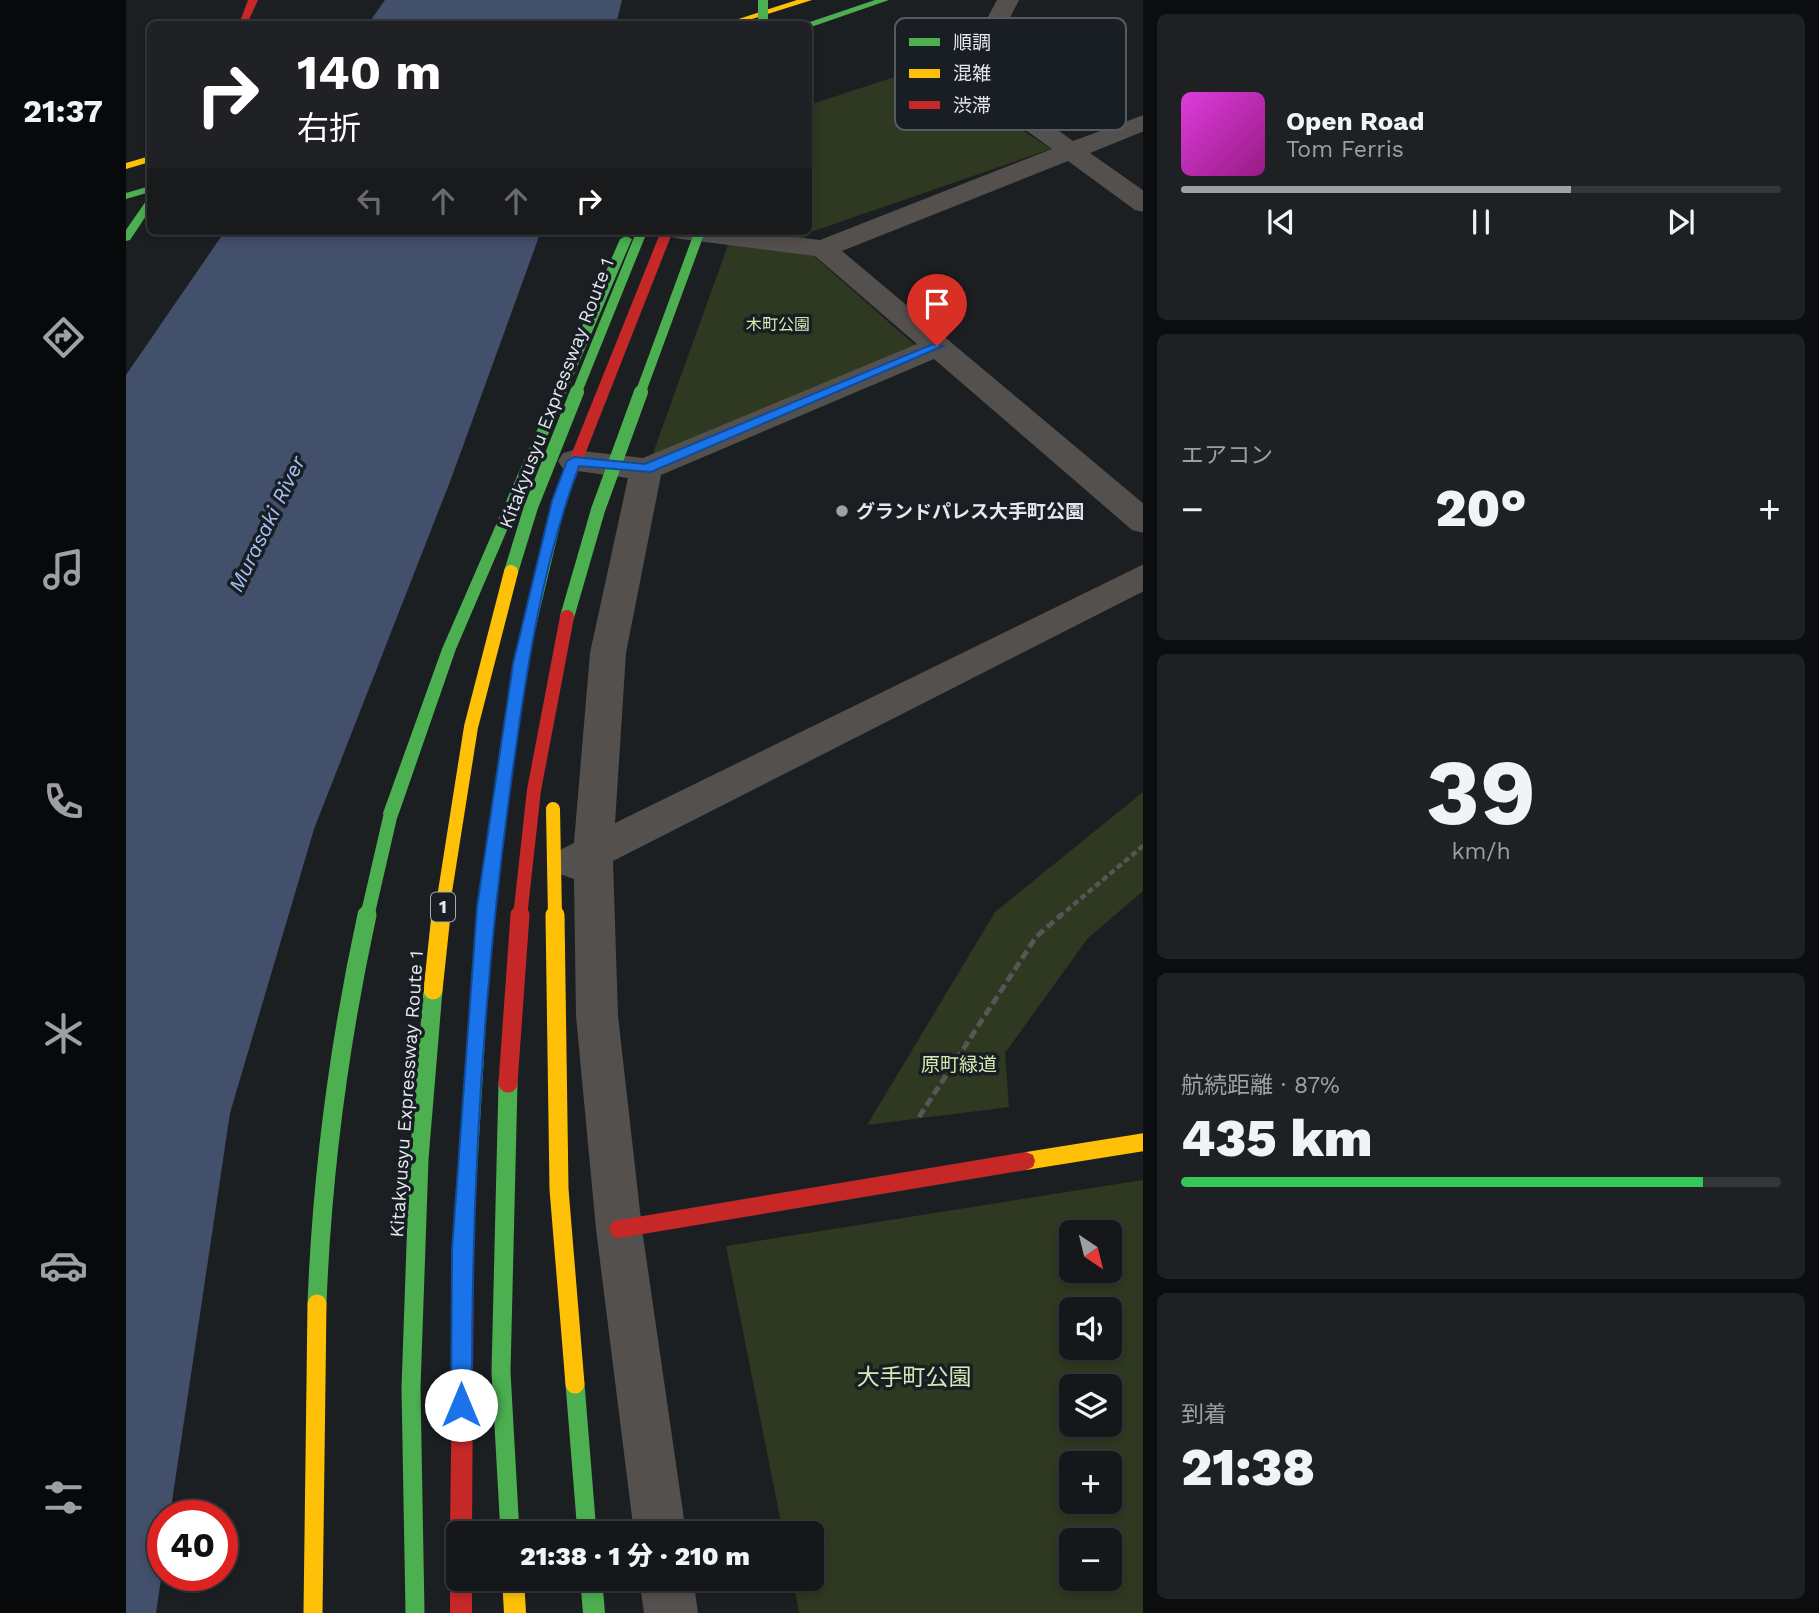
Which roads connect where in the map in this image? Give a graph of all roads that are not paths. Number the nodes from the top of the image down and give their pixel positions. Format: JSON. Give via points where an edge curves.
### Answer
{"nodes":[{"id":1,"x":253,"y":0,"type":"edge"},
{"id":2,"x":763,"y":0,"type":"edge"},
{"id":3,"x":807,"y":0,"type":"edge"},
{"id":4,"x":884,"y":0,"type":"edge"},
{"id":5,"x":1008,"y":0,"type":"edge"},
{"id":6,"x":999,"y":18,"type":"edge"},
{"id":7,"x":244,"y":21,"type":"edge"},
{"id":8,"x":741,"y":21,"type":"edge"},
{"id":9,"x":763,"y":21,"type":"edge"},
{"id":10,"x":812,"y":24,"type":"edge"},
{"id":11,"x":1143,"y":122,"type":"edge"},
{"id":12,"x":1126,"y":129,"type":"edge"},
{"id":13,"x":1040,"y":130,"type":"edge"},
{"id":14,"x":1124,"y":130,"type":"edge"},
{"id":15,"x":1071,"y":153,"type":"junction"},
{"id":16,"x":147,"y":160,"type":"edge"},
{"id":17,"x":126,"y":166,"type":"edge"},
{"id":18,"x":147,"y":190,"type":"edge"},
{"id":19,"x":126,"y":196,"type":"edge"},
{"id":20,"x":1143,"y":204,"type":"edge"},
{"id":21,"x":147,"y":207,"type":"edge"},
{"id":22,"x":628,"y":235,"type":"edge"},
{"id":23,"x":640,"y":235,"type":"edge"},
{"id":24,"x":665,"y":235,"type":"edge"},
{"id":25,"x":699,"y":235,"type":"edge"},
{"id":26,"x":713,"y":235,"type":"edge"},
{"id":27,"x":126,"y":238,"type":"edge"},
{"id":28,"x":823,"y":249,"type":"junction"},
{"id":29,"x":937,"y":346,"type":"junction"},
{"id":30,"x":574,"y":461,"type":"junction"},
{"id":31,"x":646,"y":469,"type":"junction"},
{"id":32,"x":1143,"y":522,"type":"edge"},
{"id":33,"x":1143,"y":576,"type":"edge"},
{"id":34,"x":565,"y":625,"type":"junction"},
{"id":35,"x":593,"y":852,"type":"junction"},
{"id":36,"x":485,"y":907,"type":"junction"},
{"id":37,"x":1143,"y":1142,"type":"edge"},
{"id":38,"x":619,"y":1229,"type":"junction"},
{"id":39,"x":461,"y":1521,"type":"edge"},
{"id":40,"x":509,"y":1521,"type":"edge"},
{"id":41,"x":586,"y":1521,"type":"edge"},
{"id":42,"x":658,"y":1521,"type":"edge"},
{"id":43,"x":461,"y":1591,"type":"edge"},
{"id":44,"x":514,"y":1591,"type":"edge"},
{"id":45,"x":592,"y":1591,"type":"edge"},
{"id":46,"x":667,"y":1591,"type":"edge"},
{"id":47,"x":313,"y":1613,"type":"edge"},
{"id":48,"x":415,"y":1613,"type":"edge"},
{"id":49,"x":461,"y":1613,"type":"edge"},
{"id":50,"x":515,"y":1613,"type":"edge"},
{"id":51,"x":594,"y":1613,"type":"edge"},
{"id":52,"x":670,"y":1613,"type":"edge"}],
"edges":[{"from":1,"to":7,"type":"main road"},
{"from":2,"to":9,"type":"main road","bridge":true},
{"from":3,"to":8,"type":"main road"},
{"from":4,"to":10,"type":"main road"},
{"from":5,"to":6,"type":"street"},
{"from":11,"to":12,"type":"street"},
{"from":13,"to":15,"type":"street"},
{"from":14,"to":15,"type":"street"},
{"from":15,"to":20,"type":"street"},
{"from":15,"to":28,"type":"street"},
{"from":16,"to":17,"type":"main road"},
{"from":18,"to":19,"type":"main road"},
{"from":21,"to":27,"type":"main road"},
{"from":22,"to":47,"type":"main road","bridge":true,"via":[[449,649],[391,813],[358,950],[331,1106],[317,1278]]},
{"from":23,"to":48,"type":"main road","name":"Kitakyusyu Expressway Route 1","number":"1","bridge":true,"via":[[531,507],[491,639],[458,796],[436,959],[419,1159],[411,1388]]},
{"from":24,"to":30,"type":"main road"},
{"from":25,"to":34,"type":"main road","bridge":true,"via":[[598,510]]},
{"from":26,"to":28,"type":"street"},
{"from":28,"to":29,"type":"street"},
{"from":29,"to":31,"type":"street"},
{"from":29,"to":32,"type":"street"},
{"from":30,"to":31,"type":"street"},
{"from":30,"to":36,"type":"main road","via":[[559,501],[520,664]]},
{"from":31,"to":35,"type":"street","via":[[608,653]]},
{"from":33,"to":35,"type":"street"},
{"from":34,"to":40,"type":"main road","bridge":true,"via":[[534,790],[506,1102],[501,1372]]},
{"from":34,"to":41,"type":"main road","bridge":true,"via":[[554,783],[559,1189]]},
{"from":35,"to":36,"type":"street"},
{"from":35,"to":38,"type":"street","via":[[597,1016]]},
{"from":36,"to":39,"type":"main road","via":[[461,1250]]},
{"from":37,"to":38,"type":"main road"},
{"from":38,"to":42,"type":"street"},
{"from":43,"to":49,"type":"main road"},
{"from":44,"to":50,"type":"main road"},
{"from":45,"to":51,"type":"main road"},
{"from":46,"to":52,"type":"street"}]}
